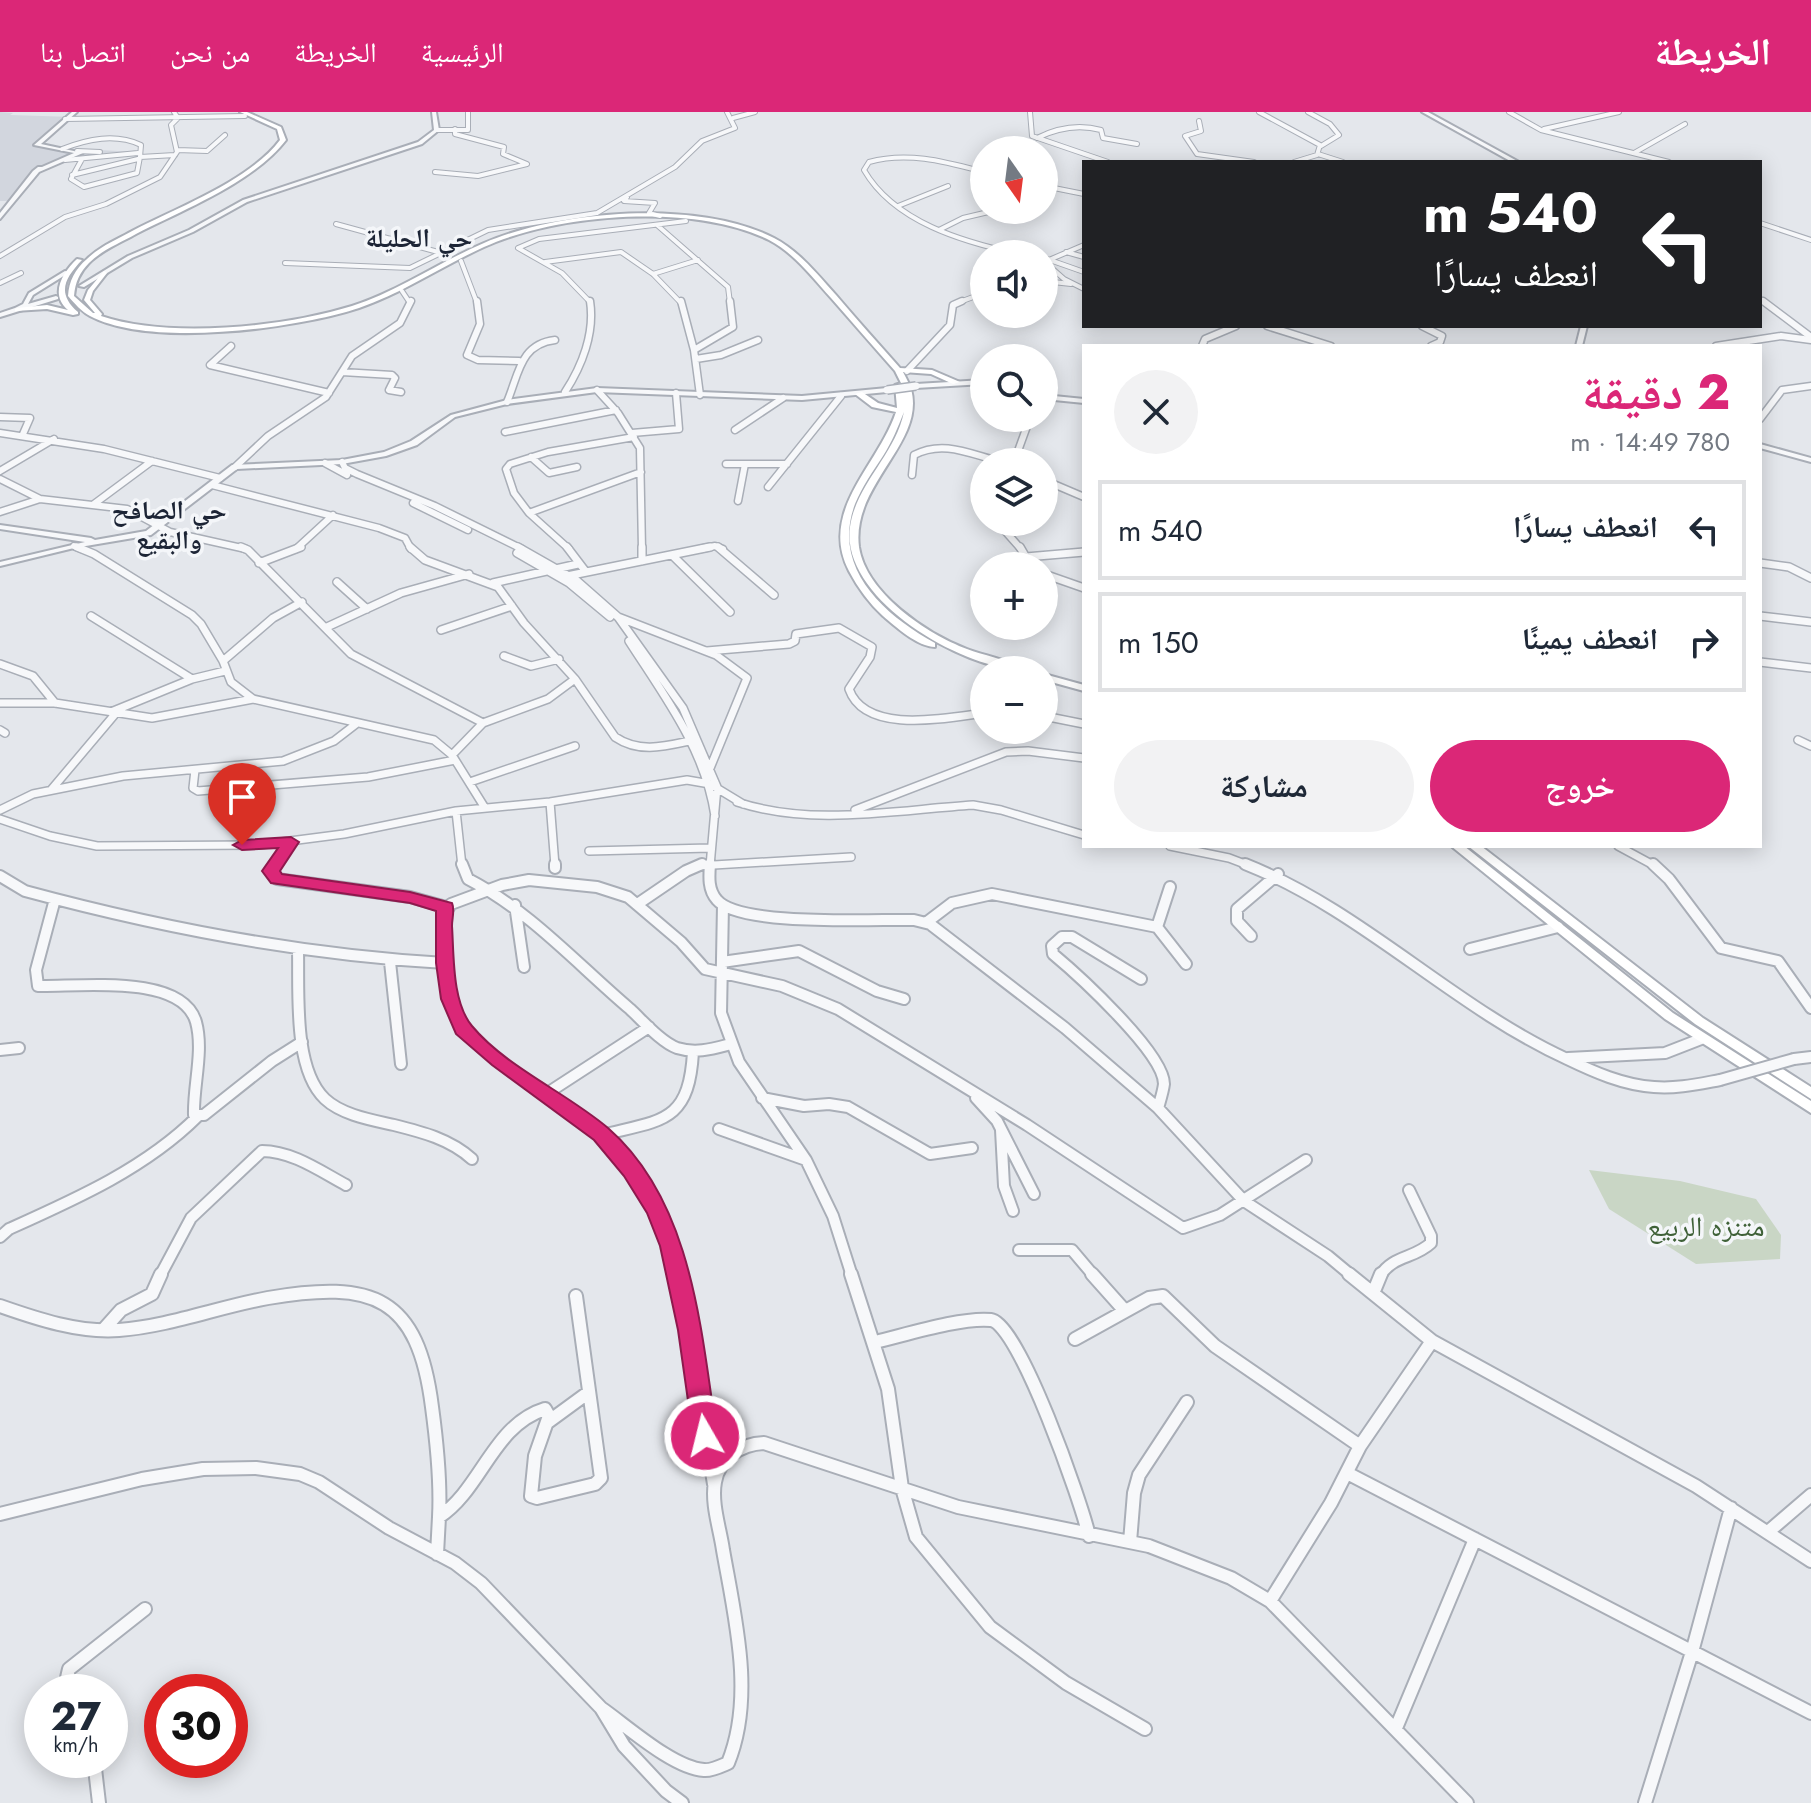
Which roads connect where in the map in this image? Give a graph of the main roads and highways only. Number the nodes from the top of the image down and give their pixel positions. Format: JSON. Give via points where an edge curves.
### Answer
{"nodes":[{"id":1,"x":230,"y":112,"type":"edge"},
{"id":2,"x":244,"y":114,"type":"edge"},
{"id":3,"x":192,"y":199,"type":"junction"},
{"id":4,"x":104,"y":273,"type":"road end"},
{"id":5,"x":17,"y":310,"type":"road end"},
{"id":6,"x":81,"y":317,"type":"junction"},
{"id":7,"x":111,"y":323,"type":"junction"},
{"id":8,"x":255,"y":327,"type":"junction"},
{"id":9,"x":903,"y":373,"type":"junction"},
{"id":10,"x":956,"y":382,"type":"road end"},
{"id":11,"x":859,"y":394,"type":"road end"},
{"id":12,"x":901,"y":406,"type":"junction"},
{"id":13,"x":978,"y":656,"type":"edge"},
{"id":14,"x":970,"y":661,"type":"edge"},
{"id":15,"x":1058,"y":681,"type":"edge"},
{"id":16,"x":1082,"y":687,"type":"edge"},
{"id":17,"x":1058,"y":688,"type":"edge"},
{"id":18,"x":1082,"y":694,"type":"edge"},
{"id":19,"x":1459,"y":848,"type":"edge"},
{"id":20,"x":1477,"y":848,"type":"edge"},
{"id":21,"x":1811,"y":1094,"type":"edge"},
{"id":22,"x":1811,"y":1108,"type":"edge"}],
"edges":[{"from":1,"to":2,"type":"main road"},
{"from":2,"to":3,"type":"main road","via":[[274,124],[282,144],[268,159]]},
{"from":3,"to":6,"type":"main road","via":[[98,246],[67,272],[61,286],[65,304]]},
{"from":3,"to":7,"type":"main road","via":[[106,247],[80,269],[72,284],[73,300],[85,312]]},
{"from":4,"to":7,"type":"main road","via":[[87,302]]},
{"from":5,"to":6,"type":"main road","via":[[56,308]]},
{"from":6,"to":8,"type":"main road","via":[[112,329],[154,335]]},
{"from":7,"to":8,"type":"main road","via":[[166,331]]},
{"from":8,"to":9,"type":"main road","via":[[358,306],[526,229],[667,217],[727,223],[786,246]]},
{"from":8,"to":12,"type":"main road","via":[[336,318],[501,242],[549,229],[631,220],[686,221],[732,228],[779,246],[889,370],[898,384]]},
{"from":9,"to":10,"type":"main road","via":[[938,374]]},
{"from":9,"to":13,"type":"main road","via":[[910,413],[858,508],[858,559],[874,587],[925,632]]},
{"from":11,"to":12,"type":"main road","via":[[871,403]]},
{"from":12,"to":14,"type":"main road","via":[[847,512],[848,564],[869,597],[905,629]]},
{"from":15,"to":16,"type":"main road"},
{"from":17,"to":18,"type":"main road"},
{"from":19,"to":22,"type":"main road","via":[[1701,1039]]},
{"from":20,"to":21,"type":"main road","via":[[1690,1014]]}]}
